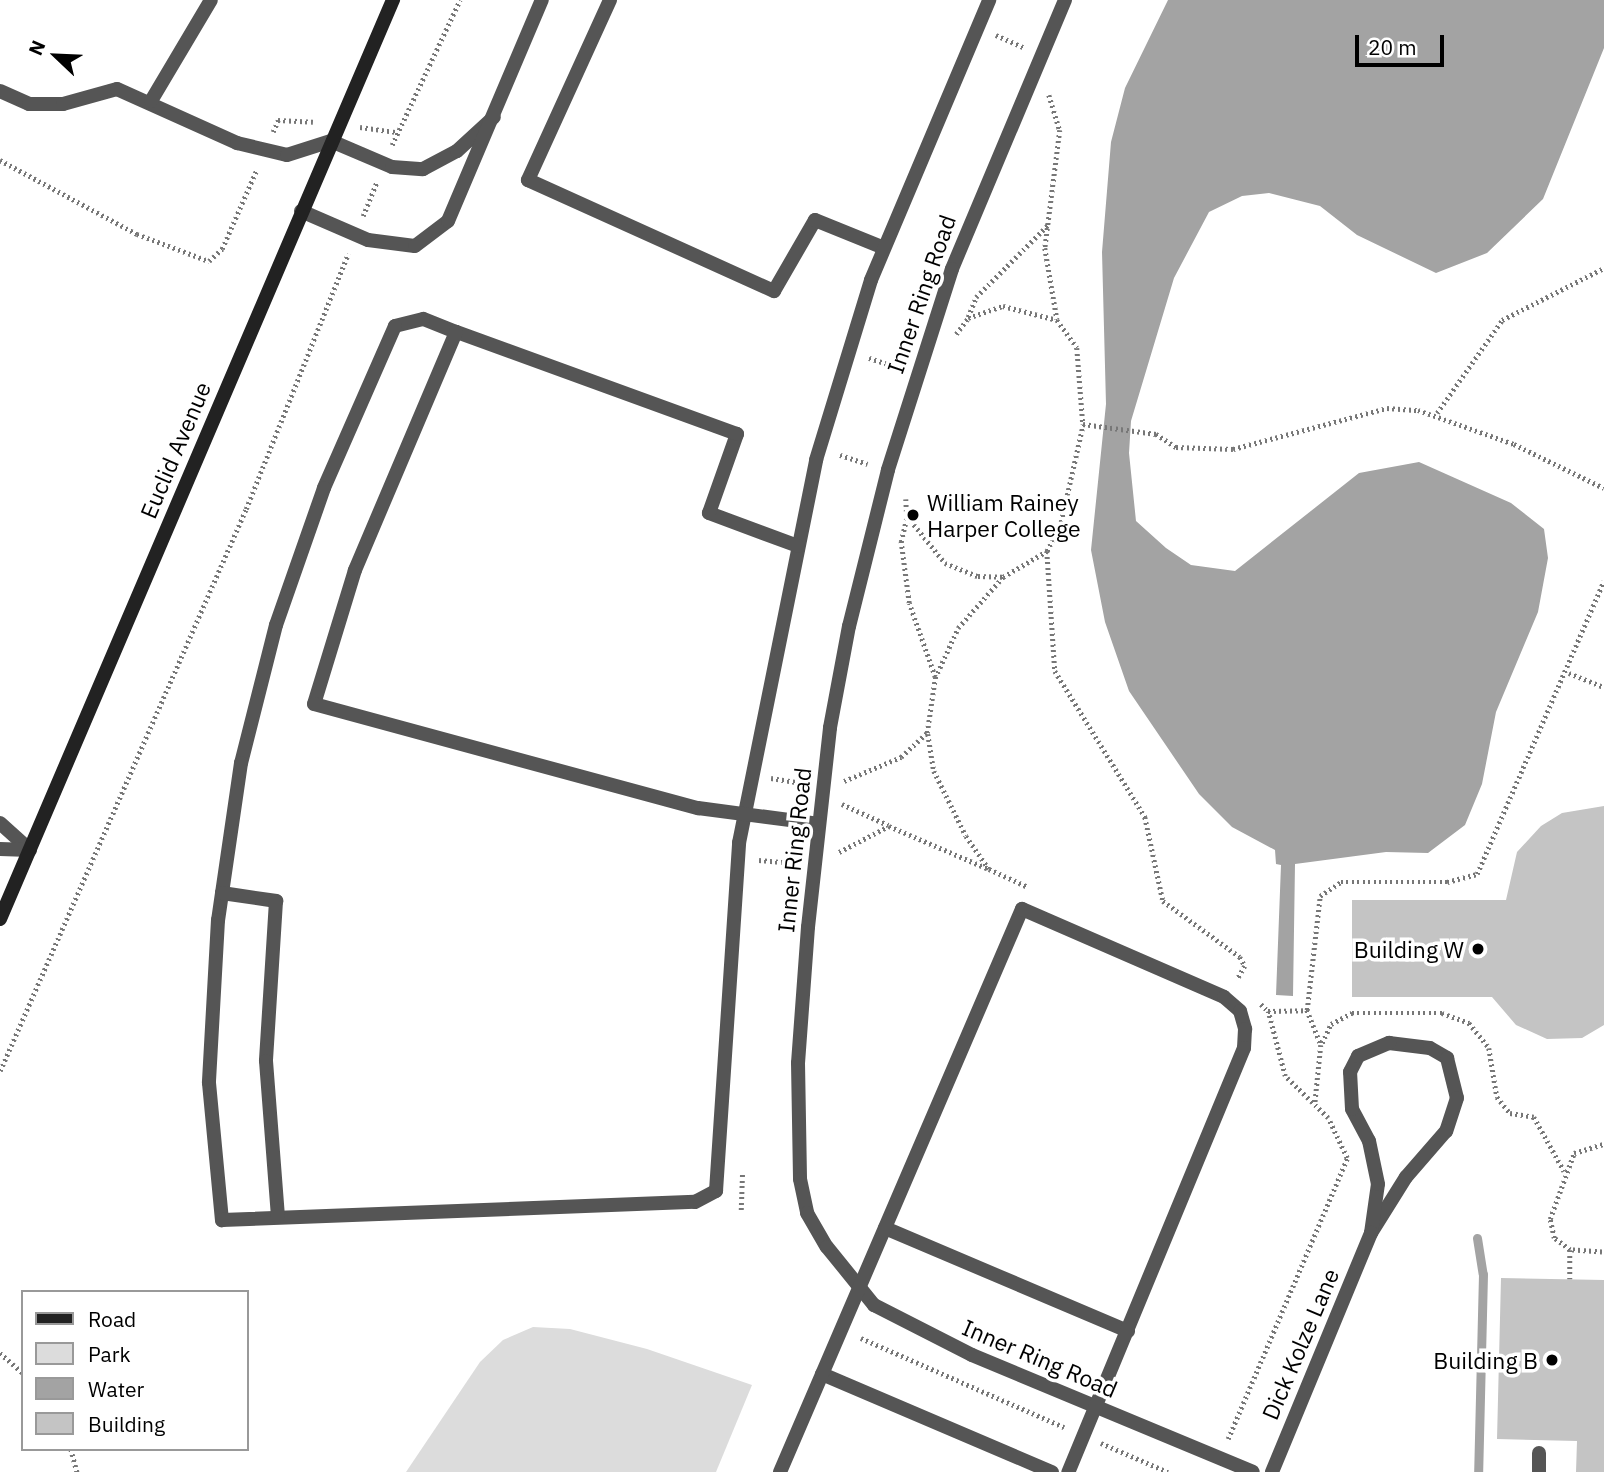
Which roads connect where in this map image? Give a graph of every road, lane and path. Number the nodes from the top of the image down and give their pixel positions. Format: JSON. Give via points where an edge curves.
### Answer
{"nodes":[{"id":1,"x":211,"y":0,"type":"edge"},
{"id":2,"x":393,"y":0,"type":"edge"},
{"id":3,"x":460,"y":0,"type":"edge"},
{"id":4,"x":542,"y":0,"type":"edge"},
{"id":5,"x":610,"y":0,"type":"edge"},
{"id":6,"x":989,"y":0,"type":"edge"},
{"id":7,"x":1065,"y":0,"type":"edge"},
{"id":8,"x":985,"y":44,"type":"dead end"},
{"id":9,"x":1039,"y":54,"type":"junction"},
{"id":10,"x":1047,"y":89,"type":"dead end"},
{"id":11,"x":0,"y":92,"type":"edge"},
{"id":12,"x":151,"y":100,"type":"junction"},
{"id":13,"x":494,"y":117,"type":"junction"},
{"id":14,"x":397,"y":132,"type":"dead end"},
{"id":15,"x":331,"y":141,"type":"junction"},
{"id":16,"x":0,"y":160,"type":"edge"},
{"id":17,"x":252,"y":182,"type":"dead end"},
{"id":18,"x":373,"y":191,"type":"dead end"},
{"id":19,"x":301,"y":211,"type":"junction"},
{"id":20,"x":363,"y":216,"type":"dead end"},
{"id":21,"x":1048,"y":225,"type":"junction"},
{"id":22,"x":884,"y":248,"type":"junction"},
{"id":23,"x":342,"y":268,"type":"dead end"},
{"id":24,"x":1604,"y":268,"type":"edge"},
{"id":25,"x":968,"y":318,"type":"junction"},
{"id":26,"x":1057,"y":320,"type":"junction"},
{"id":27,"x":456,"y":332,"type":"junction"},
{"id":28,"x":868,"y":345,"type":"dead end"},
{"id":29,"x":949,"y":346,"type":"dead end"},
{"id":30,"x":918,"y":374,"type":"junction"},
{"id":31,"x":1437,"y":413,"type":"junction"},
{"id":32,"x":1083,"y":424,"type":"junction"},
{"id":33,"x":832,"y":466,"type":"dead end"},
{"id":34,"x":888,"y":470,"type":"junction"},
{"id":35,"x":1604,"y":488,"type":"edge"},
{"id":36,"x":908,"y":516,"type":"junction"},
{"id":37,"x":798,"y":546,"type":"junction"},
{"id":38,"x":1047,"y":551,"type":"junction"},
{"id":39,"x":1003,"y":577,"type":"junction"},
{"id":40,"x":1604,"y":581,"type":"edge"},
{"id":41,"x":1569,"y":673,"type":"junction"},
{"id":42,"x":935,"y":678,"type":"junction"},
{"id":43,"x":1604,"y":687,"type":"edge"},
{"id":44,"x":928,"y":733,"type":"junction"},
{"id":45,"x":769,"y":766,"type":"dead end"},
{"id":46,"x":844,"y":781,"type":"dead end"},
{"id":47,"x":823,"y":785,"type":"junction"},
{"id":48,"x":843,"y":789,"type":"dead end"},
{"id":49,"x":841,"y":804,"type":"dead end"},
{"id":50,"x":744,"y":814,"type":"junction"},
{"id":51,"x":0,"y":823,"type":"edge"},
{"id":52,"x":819,"y":824,"type":"junction"},
{"id":53,"x":889,"y":826,"type":"junction"},
{"id":54,"x":0,"y":849,"type":"edge"},
{"id":55,"x":30,"y":850,"type":"junction"},
{"id":56,"x":834,"y":859,"type":"dead end"},
{"id":57,"x":989,"y":869,"type":"junction"},
{"id":58,"x":1037,"y":891,"type":"dead end"},
{"id":59,"x":222,"y":893,"type":"junction"},
{"id":60,"x":0,"y":919,"type":"edge"},
{"id":61,"x":1224,"y":974,"type":"dead end"},
{"id":62,"x":1236,"y":979,"type":"junction"},
{"id":63,"x":1244,"y":987,"type":"dead end"},
{"id":64,"x":1252,"y":995,"type":"dead end"},
{"id":65,"x":1307,"y":1010,"type":"junction"},
{"id":66,"x":1268,"y":1011,"type":"junction"},
{"id":67,"x":0,"y":1071,"type":"edge"},
{"id":68,"x":1315,"y":1104,"type":"junction"},
{"id":69,"x":1604,"y":1144,"type":"edge"},
{"id":70,"x":278,"y":1217,"type":"junction"},
{"id":71,"x":885,"y":1228,"type":"junction"},
{"id":72,"x":1371,"y":1233,"type":"junction"},
{"id":73,"x":1570,"y":1250,"type":"junction"},
{"id":74,"x":1602,"y":1252,"type":"edge"},
{"id":75,"x":1570,"y":1279,"type":"dead end"},
{"id":76,"x":857,"y":1291,"type":"junction"},
{"id":77,"x":1128,"y":1331,"type":"junction"},
{"id":78,"x":861,"y":1338,"type":"dead end"},
{"id":79,"x":0,"y":1353,"type":"edge"},
{"id":80,"x":21,"y":1371,"type":"edge"},
{"id":81,"x":821,"y":1374,"type":"junction"},
{"id":82,"x":1096,"y":1407,"type":"junction"},
{"id":83,"x":1084,"y":1435,"type":"junction"},
{"id":84,"x":72,"y":1451,"type":"edge"},
{"id":85,"x":1539,"y":1453,"type":"dead end"},
{"id":86,"x":1220,"y":1458,"type":"junction"},
{"id":87,"x":77,"y":1472,"type":"edge"},
{"id":88,"x":780,"y":1472,"type":"edge"},
{"id":89,"x":1052,"y":1472,"type":"edge"},
{"id":90,"x":1068,"y":1472,"type":"edge"},
{"id":91,"x":1168,"y":1472,"type":"edge"},
{"id":92,"x":1253,"y":1472,"type":"edge"},
{"id":93,"x":1272,"y":1472,"type":"edge"},
{"id":94,"x":1539,"y":1472,"type":"edge"}],
"edges":[{"from":1,"to":12,"type":"lane"},
{"from":2,"to":15,"type":"main road","name":"Euclid Avenue"},
{"from":3,"to":14,"type":"path"},
{"from":4,"to":13,"type":"lane"},
{"from":5,"to":22,"type":"lane","via":[[528,180],[774,291],[815,220]]},
{"from":6,"to":22,"type":"lane"},
{"from":7,"to":9,"type":"lane","name":"Inner Ring Road"},
{"from":8,"to":9,"type":"path","via":[[990,32]]},
{"from":9,"to":30,"type":"lane","name":"Inner Ring Road","via":[[993,160]]},
{"from":10,"to":21,"type":"path","via":[[1060,130]]},
{"from":11,"to":12,"type":"lane","via":[[29,104],[63,104],[117,89]]},
{"from":12,"to":15,"type":"lane","via":[[237,143],[287,155]]},
{"from":13,"to":15,"type":"lane","via":[[457,151],[423,169],[392,167]]},
{"from":13,"to":19,"type":"lane","via":[[448,221],[415,246],[368,240]]},
{"from":15,"to":19,"type":"main road","name":"Euclid Avenue"},
{"from":16,"to":17,"type":"path","via":[[137,234],[209,261],[222,249]]},
{"from":18,"to":20,"type":"path"},
{"from":19,"to":55,"type":"main road","name":"Euclid Avenue"},
{"from":21,"to":25,"type":"path","via":[[976,297]]},
{"from":21,"to":26,"type":"path","via":[[1046,265]]},
{"from":22,"to":37,"type":"lane","via":[[816,460]]},
{"from":23,"to":67,"type":"path","via":[[246,509]]},
{"from":24,"to":31,"type":"path","via":[[1502,320]]},
{"from":25,"to":26,"type":"path","via":[[1015,306]]},
{"from":25,"to":29,"type":"path"},
{"from":26,"to":32,"type":"path","via":[[1077,348]]},
{"from":27,"to":37,"type":"lane","via":[[737,434],[709,513]]},
{"from":27,"to":50,"type":"lane","via":[[355,570],[314,704],[698,808]]},
{"from":27,"to":59,"type":"lane","via":[[423,319],[395,326],[324,488],[255,708]]},
{"from":28,"to":30,"type":"path","via":[[864,356]]},
{"from":30,"to":34,"type":"lane","name":"Inner Ring Road"},
{"from":31,"to":32,"type":"path","via":[[1387,408],[1233,449],[1176,447],[1134,430]]},
{"from":31,"to":35,"type":"path"},
{"from":32,"to":38,"type":"path","via":[[1075,479]]},
{"from":33,"to":34,"type":"path","via":[[835,453]]},
{"from":34,"to":36,"type":"path","via":[[910,476]]},
{"from":34,"to":47,"type":"lane","name":"Inner Ring Road","via":[[849,626]]},
{"from":36,"to":39,"type":"path","via":[[945,563],[978,576]]},
{"from":36,"to":42,"type":"path","via":[[901,542],[909,603]]},
{"from":37,"to":50,"type":"lane"},
{"from":38,"to":39,"type":"path"},
{"from":38,"to":62,"type":"path","via":[[1055,671],[1145,817],[1163,901],[1240,957],[1245,966]]},
{"from":39,"to":42,"type":"path","via":[[958,628]]},
{"from":40,"to":41,"type":"path"},
{"from":41,"to":43,"type":"path"},
{"from":41,"to":65,"type":"path","via":[[1477,874],[1447,882],[1341,883],[1320,896]]},
{"from":42,"to":44,"type":"path"},
{"from":44,"to":46,"type":"path","via":[[901,757]]},
{"from":44,"to":57,"type":"path","via":[[947,804]]},
{"from":45,"to":47,"type":"path","via":[[768,778]]},
{"from":47,"to":48,"type":"path"},
{"from":47,"to":52,"type":"lane","name":"Inner Ring Road"},
{"from":49,"to":53,"type":"path"},
{"from":50,"to":52,"type":"lane"},
{"from":50,"to":70,"type":"lane","via":[[724,1011],[716,1191],[695,1202]]},
{"from":51,"to":55,"type":"lane"},
{"from":52,"to":76,"type":"lane","name":"Inner Ring Road","via":[[796,1134],[807,1213]]},
{"from":53,"to":56,"type":"path","via":[[851,842]]},
{"from":53,"to":57,"type":"path"},
{"from":54,"to":55,"type":"lane"},
{"from":55,"to":60,"type":"main road","name":"Euclid Avenue"},
{"from":57,"to":58,"type":"path"},
{"from":59,"to":70,"type":"lane","via":[[276,901],[266,1061]]},
{"from":59,"to":70,"type":"lane","via":[[209,1083],[222,1220]]},
{"from":61,"to":62,"type":"path"},
{"from":62,"to":63,"type":"path"},
{"from":64,"to":66,"type":"path"},
{"from":65,"to":66,"type":"path"},
{"from":65,"to":68,"type":"path","via":[[1321,1045]]},
{"from":66,"to":68,"type":"path","via":[[1285,1076]]},
{"from":68,"to":86,"type":"path","via":[[1347,1158]]},
{"from":69,"to":73,"type":"path","via":[[1574,1153],[1555,1198],[1551,1229]]},
{"from":71,"to":76,"type":"lane"},
{"from":71,"to":77,"type":"lane"},
{"from":71,"to":77,"type":"lane","via":[[1022,909],[1224,997],[1240,1011],[1245,1029],[1244,1048]]},
{"from":72,"to":72,"type":"lane","via":[[1454,1116],[1457,1078],[1447,1058],[1430,1048],[1389,1043],[1370,1049],[1350,1072],[1352,1109],[1369,1141],[1378,1184]]},
{"from":72,"to":93,"type":"lane","name":"Dick Kolze Lane"},
{"from":73,"to":74,"type":"path"},
{"from":73,"to":75,"type":"path"},
{"from":76,"to":81,"type":"lane"},
{"from":76,"to":82,"type":"lane","name":"Inner Ring Road","via":[[961,1349]]},
{"from":77,"to":82,"type":"lane"},
{"from":78,"to":83,"type":"path"},
{"from":79,"to":80,"type":"path"},
{"from":81,"to":88,"type":"lane"},
{"from":81,"to":89,"type":"lane"},
{"from":82,"to":83,"type":"lane"},
{"from":82,"to":86,"type":"lane","name":"Inner Ring Road"},
{"from":83,"to":90,"type":"lane"},
{"from":83,"to":91,"type":"path"},
{"from":84,"to":87,"type":"path"},
{"from":85,"to":94,"type":"lane"},
{"from":86,"to":92,"type":"lane","name":"Inner Ring Road"}]}
